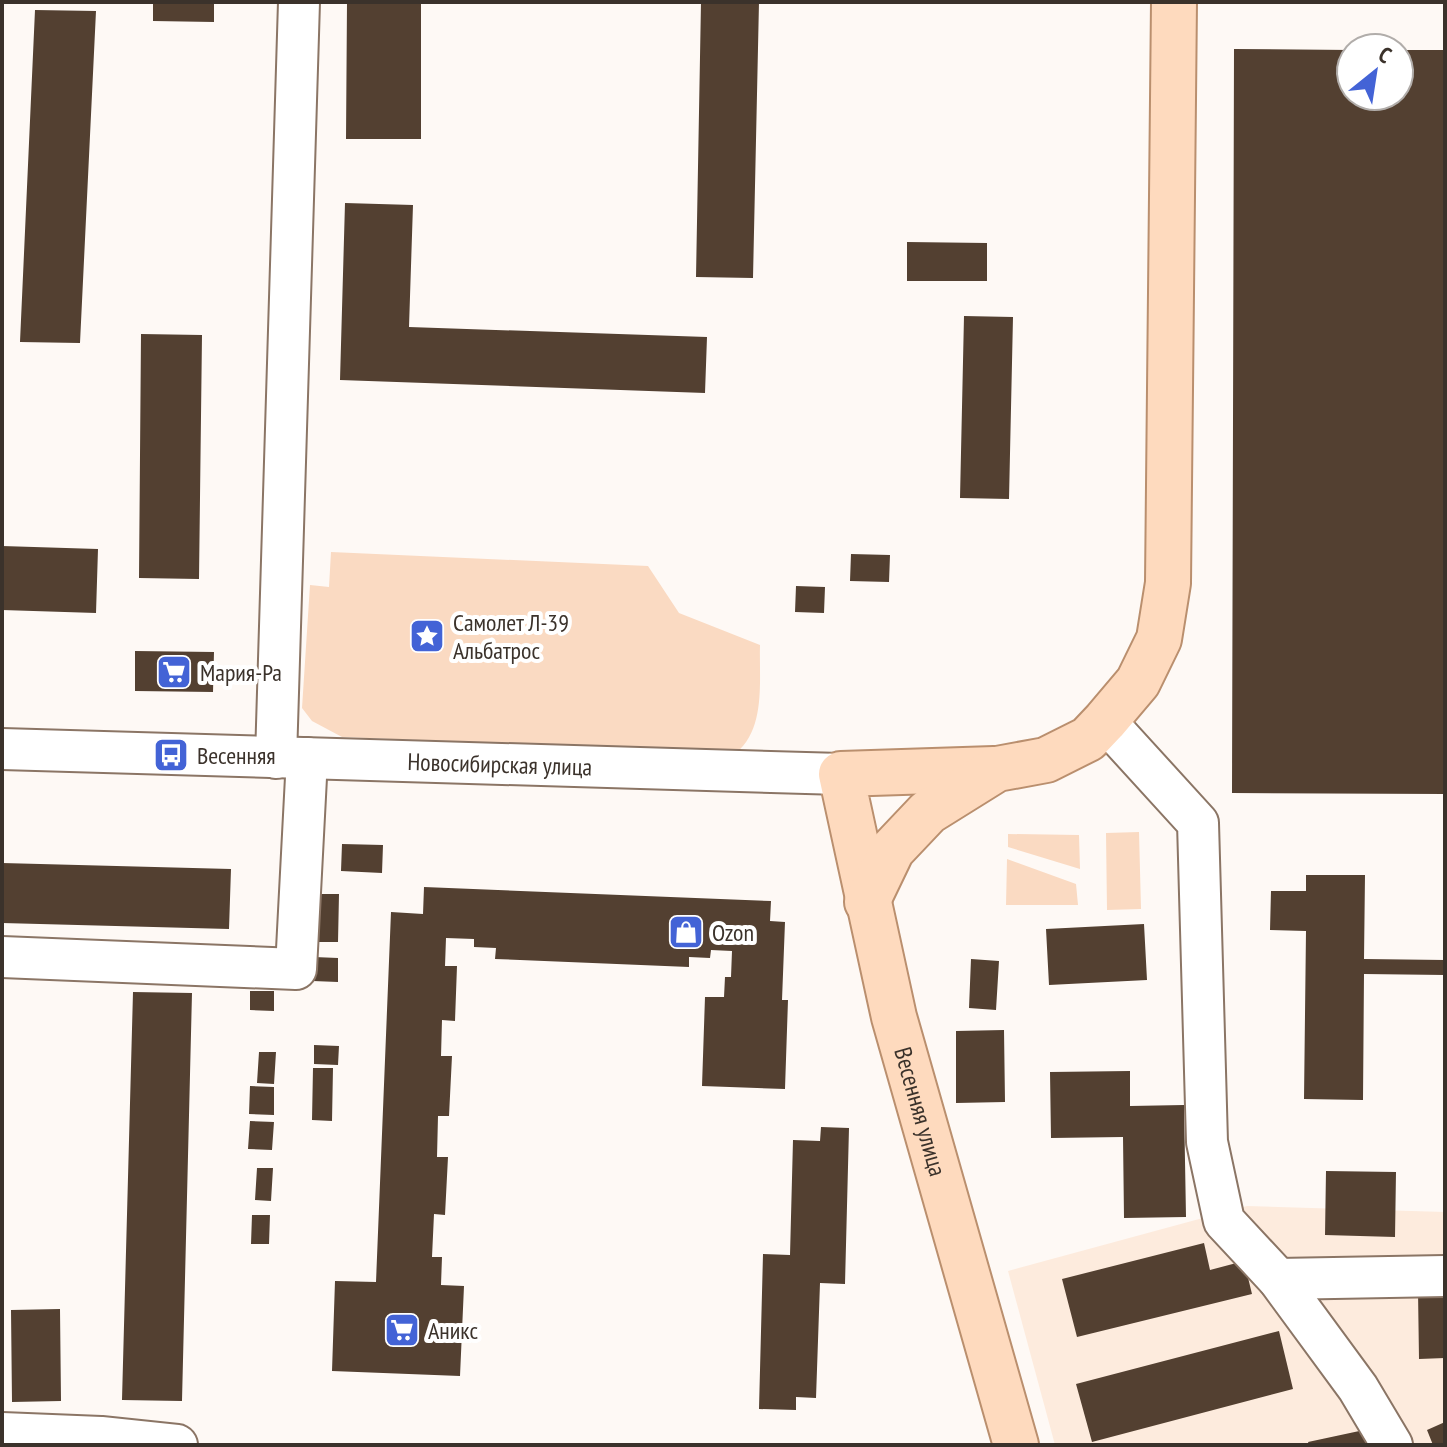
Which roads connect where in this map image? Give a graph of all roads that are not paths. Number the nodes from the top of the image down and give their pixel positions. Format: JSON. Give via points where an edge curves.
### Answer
{"nodes":[{"id":1,"x":299,"y":2,"type":"edge"},
{"id":2,"x":1174,"y":2,"type":"edge"},
{"id":3,"x":1105,"y":721,"type":"junction"},
{"id":4,"x":2,"y":749,"type":"edge"},
{"id":5,"x":292,"y":758,"type":"junction"},
{"id":6,"x":997,"y":769,"type":"junction"},
{"id":7,"x":841,"y":774,"type":"junction"},
{"id":8,"x":867,"y":902,"type":"junction"},
{"id":9,"x":2,"y":957,"type":"edge"},
{"id":10,"x":1445,"y":1276,"type":"edge"},
{"id":11,"x":1278,"y":1279,"type":"junction"},
{"id":12,"x":2,"y":1433,"type":"edge"},
{"id":13,"x":177,"y":1445,"type":"edge"},
{"id":14,"x":1016,"y":1445,"type":"edge"},
{"id":15,"x":1392,"y":1445,"type":"edge"}],
"edges":[{"from":1,"to":5,"type":"street"},
{"from":2,"to":3,"type":"main road","name":"Новосибирская улица","via":[[1168,583],[1159,639],[1138,682]]},
{"from":3,"to":6,"type":"main road","name":"Новосибирская улица","via":[[1088,739],[1046,760]]},
{"from":3,"to":11,"type":"street","via":[[1198,823],[1207,1142],[1224,1221]]},
{"from":4,"to":5,"type":"street","name":"Новосибирская улица"},
{"from":5,"to":7,"type":"street","name":"Новосибирская улица"},
{"from":5,"to":9,"type":"street","via":[[296,969]]},
{"from":6,"to":7,"type":"main road","name":"Новосибирская улица"},
{"from":6,"to":8,"type":"main road","via":[[919,822],[892,850]]},
{"from":7,"to":8,"type":"main road","name":"Весенняя улица"},
{"from":8,"to":14,"type":"main road","name":"Весенняя улица","via":[[920,1115]]},
{"from":10,"to":11,"type":"street"},
{"from":11,"to":15,"type":"street","via":[[1358,1388]]},
{"from":12,"to":13,"type":"street"}]}
